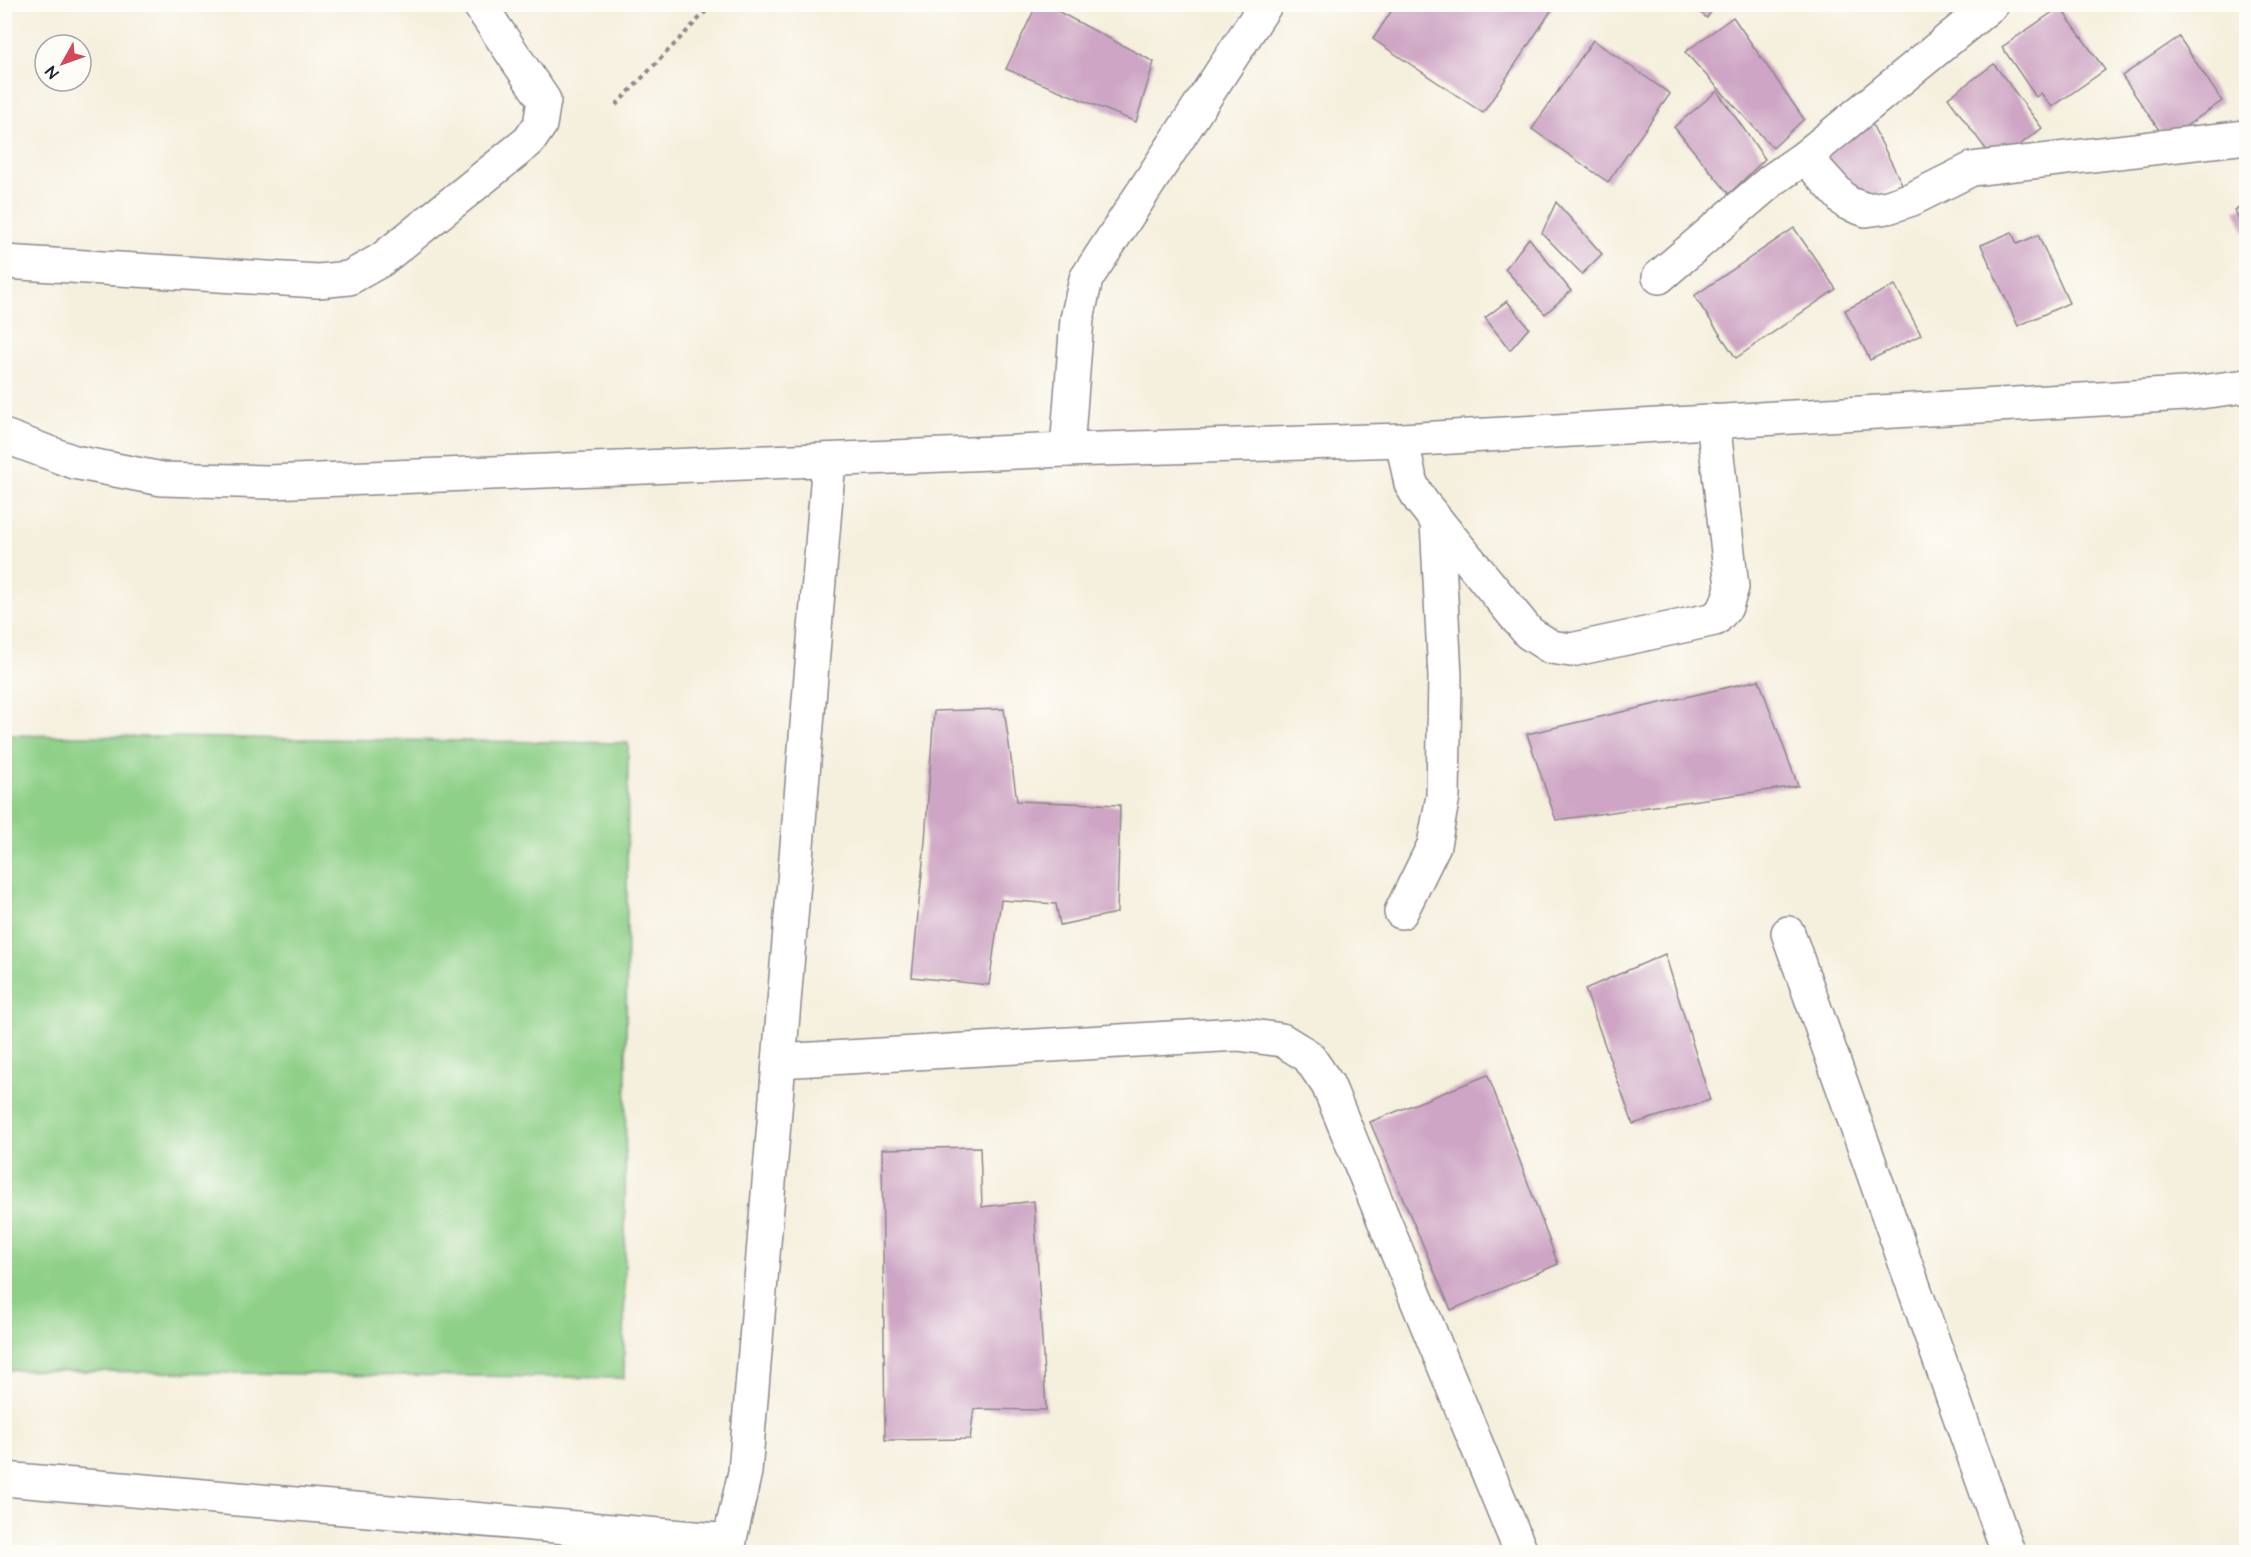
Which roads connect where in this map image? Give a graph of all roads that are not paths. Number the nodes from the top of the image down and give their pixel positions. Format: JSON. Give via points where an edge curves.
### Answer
{"nodes":[{"id":1,"x":478,"y":4,"type":"edge"},
{"id":2,"x":1266,"y":4,"type":"edge"},
{"id":3,"x":1992,"y":4,"type":"edge"},
{"id":4,"x":2247,"y":137,"type":"edge"},
{"id":5,"x":1805,"y":157,"type":"junction"},
{"id":6,"x":4,"y":262,"type":"edge"},
{"id":7,"x":1659,"y":277,"type":"dead end"},
{"id":8,"x":2247,"y":386,"type":"edge"},
{"id":9,"x":1713,"y":421,"type":"junction"},
{"id":10,"x":4,"y":436,"type":"edge"},
{"id":11,"x":1402,"y":440,"type":"junction"},
{"id":12,"x":1067,"y":450,"type":"junction"},
{"id":13,"x":829,"y":460,"type":"junction"},
{"id":14,"x":1437,"y":521,"type":"junction"},
{"id":15,"x":1401,"y":912,"type":"dead end"},
{"id":16,"x":1788,"y":933,"type":"dead end"},
{"id":17,"x":779,"y":1061,"type":"junction"},
{"id":18,"x":4,"y":1479,"type":"edge"},
{"id":19,"x":728,"y":1546,"type":"edge"},
{"id":20,"x":1521,"y":1552,"type":"edge"},
{"id":21,"x":2008,"y":1552,"type":"edge"}],
"edges":[{"from":1,"to":6,"type":"street","via":[[544,100],[540,125],[529,141],[381,260],[357,274],[318,281]]},
{"from":2,"to":12,"type":"street","via":[[1086,279],[1077,320]]},
{"from":3,"to":5,"type":"street"},
{"from":4,"to":5,"type":"street","via":[[1972,169],[1904,202],[1866,210],[1847,203]]},
{"from":5,"to":7,"type":"street","via":[[1772,180]]},
{"from":8,"to":9,"type":"street","via":[[2185,394]]},
{"from":9,"to":11,"type":"street"},
{"from":9,"to":14,"type":"street","via":[[1732,587],[1726,607],[1714,619],[1571,650],[1551,647],[1529,633]]},
{"from":10,"to":13,"type":"street","via":[[74,462],[162,480],[269,482]]},
{"from":11,"to":12,"type":"street"},
{"from":11,"to":14,"type":"street","via":[[1411,484]]},
{"from":12,"to":13,"type":"street"},
{"from":13,"to":17,"type":"street"},
{"from":14,"to":15,"type":"street","via":[[1445,676],[1443,796],[1434,846]]},
{"from":16,"to":21,"type":"street"},
{"from":17,"to":19,"type":"street","via":[[745,1472]]},
{"from":17,"to":20,"type":"street","via":[[1239,1034],[1282,1040],[1308,1056],[1328,1085]]},
{"from":18,"to":19,"type":"street"}]}
